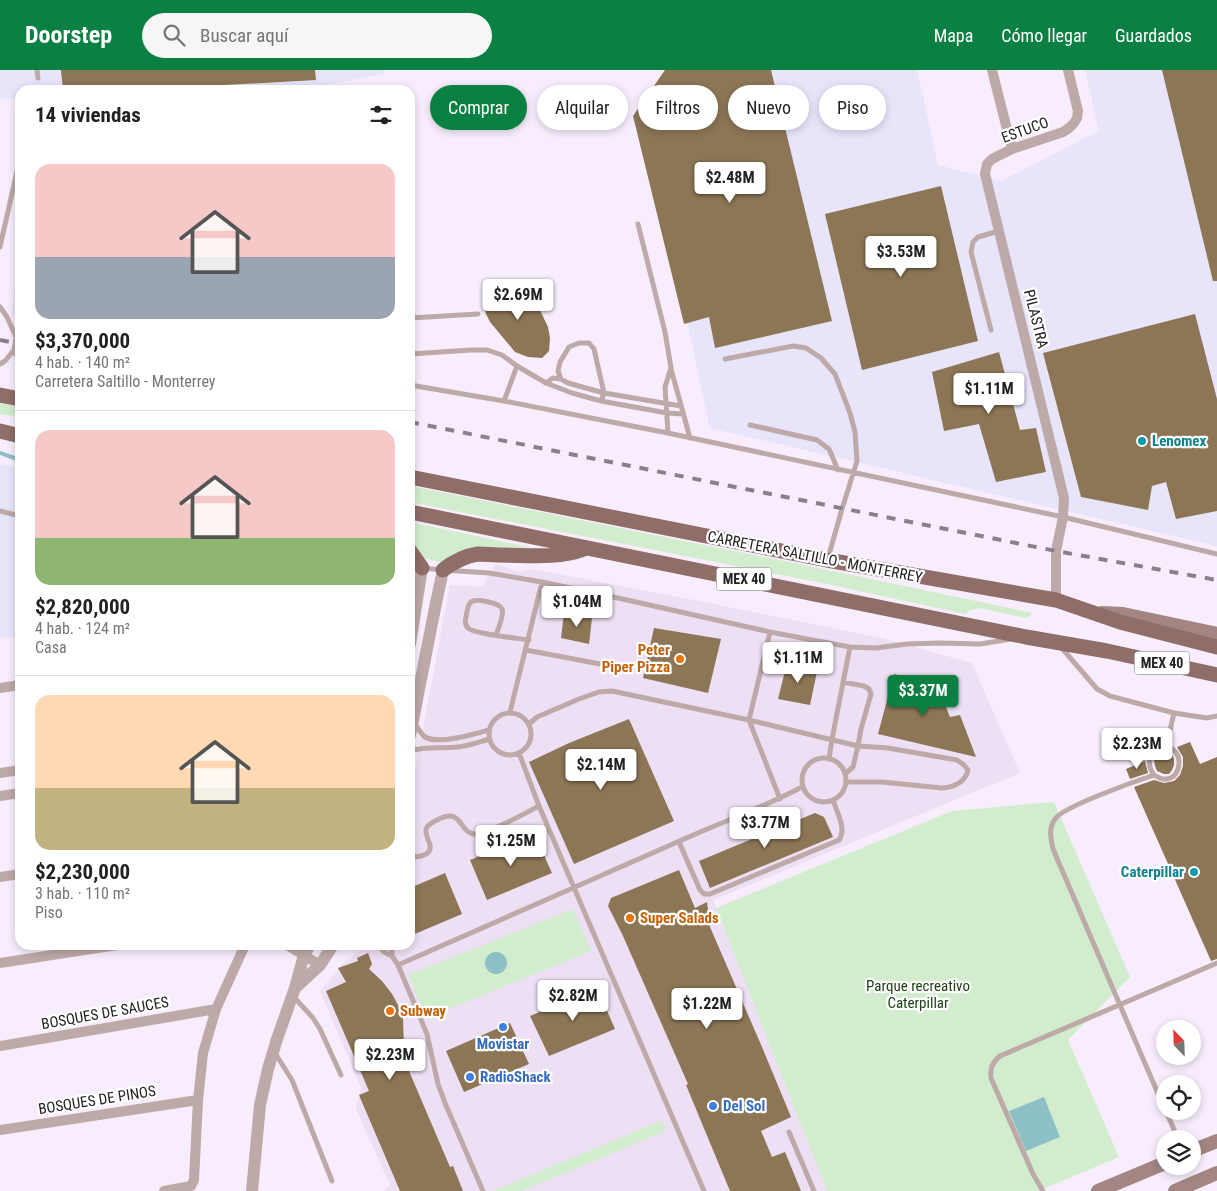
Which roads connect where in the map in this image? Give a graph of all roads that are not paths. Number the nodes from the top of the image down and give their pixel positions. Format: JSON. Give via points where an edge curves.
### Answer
{"nodes":[{"id":1,"x":37,"y":70,"type":"edge"},
{"id":2,"x":992,"y":70,"type":"edge"},
{"id":3,"x":1068,"y":70,"type":"edge"},
{"id":4,"x":38,"y":78,"type":"dead end"},
{"id":5,"x":1012,"y":149,"type":"junction"},
{"id":6,"x":987,"y":164,"type":"joint"},
{"id":7,"x":15,"y":183,"type":"edge"},
{"id":8,"x":638,"y":224,"type":"dead end"},
{"id":9,"x":999,"y":231,"type":"junction"},
{"id":10,"x":0,"y":247,"type":"edge"},
{"id":11,"x":0,"y":307,"type":"edge"},
{"id":12,"x":478,"y":314,"type":"dead end"},
{"id":13,"x":415,"y":318,"type":"edge"},
{"id":14,"x":991,"y":330,"type":"dead end"},
{"id":15,"x":15,"y":333,"type":"edge"},
{"id":16,"x":15,"y":346,"type":"edge"},
{"id":17,"x":14,"y":350,"type":"joint"},
{"id":18,"x":415,"y":354,"type":"edge"},
{"id":19,"x":725,"y":359,"type":"dead end"},
{"id":20,"x":0,"y":364,"type":"edge"},
{"id":21,"x":517,"y":366,"type":"junction"},
{"id":22,"x":671,"y":368,"type":"junction"},
{"id":23,"x":561,"y":379,"type":"junction"},
{"id":24,"x":546,"y":383,"type":"junction"},
{"id":25,"x":415,"y":386,"type":"edge"},
{"id":26,"x":604,"y":393,"type":"junction"},
{"id":27,"x":0,"y":395,"type":"edge"},
{"id":28,"x":15,"y":399,"type":"edge"},
{"id":29,"x":504,"y":401,"type":"junction"},
{"id":30,"x":602,"y":401,"type":"junction"},
{"id":31,"x":667,"y":404,"type":"junction"},
{"id":32,"x":681,"y":406,"type":"junction"},
{"id":33,"x":667,"y":413,"type":"junction"},
{"id":34,"x":683,"y":414,"type":"junction"},
{"id":35,"x":0,"y":422,"type":"edge"},
{"id":36,"x":15,"y":425,"type":"edge"},
{"id":37,"x":750,"y":425,"type":"dead end"},
{"id":38,"x":0,"y":432,"type":"edge"},
{"id":39,"x":668,"y":433,"type":"junction"},
{"id":40,"x":15,"y":435,"type":"edge"},
{"id":41,"x":690,"y":438,"type":"junction"},
{"id":42,"x":838,"y":470,"type":"junction"},
{"id":43,"x":852,"y":473,"type":"junction"},
{"id":44,"x":415,"y":478,"type":"edge"},
{"id":45,"x":0,"y":511,"type":"edge"},
{"id":46,"x":415,"y":513,"type":"edge"},
{"id":47,"x":15,"y":515,"type":"edge"},
{"id":48,"x":1062,"y":517,"type":"junction"},
{"id":49,"x":588,"y":547,"type":"junction"},
{"id":50,"x":1217,"y":554,"type":"edge"},
{"id":51,"x":415,"y":558,"type":"edge"},
{"id":52,"x":827,"y":560,"type":"junction"},
{"id":53,"x":422,"y":568,"type":"junction"},
{"id":54,"x":443,"y":570,"type":"junction"},
{"id":55,"x":542,"y":582,"type":"junction"},
{"id":56,"x":1056,"y":600,"type":"junction"},
{"id":57,"x":415,"y":612,"type":"edge"},
{"id":58,"x":1090,"y":612,"type":"junction"},
{"id":59,"x":770,"y":632,"type":"junction"},
{"id":60,"x":1217,"y":634,"type":"edge"},
{"id":61,"x":496,"y":635,"type":"junction"},
{"id":62,"x":1026,"y":637,"type":"junction"},
{"id":63,"x":529,"y":640,"type":"junction"},
{"id":64,"x":1057,"y":642,"type":"junction"},
{"id":65,"x":850,"y":647,"type":"junction"},
{"id":66,"x":1217,"y":647,"type":"edge"},
{"id":67,"x":526,"y":650,"type":"junction"},
{"id":68,"x":616,"y":667,"type":"dead end"},
{"id":69,"x":1217,"y":675,"type":"edge"},
{"id":70,"x":843,"y":682,"type":"junction"},
{"id":71,"x":15,"y":686,"type":"edge"},
{"id":72,"x":0,"y":688,"type":"edge"},
{"id":73,"x":415,"y":706,"type":"edge"},
{"id":74,"x":510,"y":712,"type":"junction"},
{"id":75,"x":1174,"y":713,"type":"junction"},
{"id":76,"x":1217,"y":716,"type":"edge"},
{"id":77,"x":748,"y":720,"type":"junction"},
{"id":78,"x":529,"y":724,"type":"junction"},
{"id":79,"x":415,"y":725,"type":"edge"},
{"id":80,"x":489,"y":730,"type":"junction"},
{"id":81,"x":490,"y":739,"type":"junction"},
{"id":82,"x":832,"y":739,"type":"junction"},
{"id":83,"x":858,"y":746,"type":"junction"},
{"id":84,"x":1166,"y":748,"type":"junction"},
{"id":85,"x":415,"y":749,"type":"edge"},
{"id":86,"x":519,"y":752,"type":"junction"},
{"id":87,"x":829,"y":759,"type":"junction"},
{"id":88,"x":15,"y":771,"type":"edge"},
{"id":89,"x":0,"y":773,"type":"edge"},
{"id":90,"x":845,"y":774,"type":"junction"},
{"id":91,"x":1154,"y":774,"type":"junction"},
{"id":92,"x":846,"y":782,"type":"junction"},
{"id":93,"x":802,"y":787,"type":"junction"},
{"id":94,"x":15,"y":794,"type":"edge"},
{"id":95,"x":0,"y":796,"type":"edge"},
{"id":96,"x":780,"y":799,"type":"junction"},
{"id":97,"x":833,"y":800,"type":"junction"},
{"id":98,"x":539,"y":806,"type":"junction"},
{"id":99,"x":679,"y":842,"type":"junction"},
{"id":100,"x":415,"y":857,"type":"edge"},
{"id":101,"x":15,"y":875,"type":"edge"},
{"id":102,"x":0,"y":877,"type":"edge"},
{"id":103,"x":575,"y":887,"type":"junction"},
{"id":104,"x":84,"y":950,"type":"edge"},
{"id":105,"x":243,"y":950,"type":"edge"},
{"id":106,"x":307,"y":950,"type":"edge"},
{"id":107,"x":330,"y":950,"type":"edge"},
{"id":108,"x":383,"y":950,"type":"edge"},
{"id":109,"x":392,"y":950,"type":"edge"},
{"id":110,"x":392,"y":956,"type":"junction"},
{"id":111,"x":0,"y":963,"type":"edge"},
{"id":112,"x":1217,"y":963,"type":"edge"},
{"id":113,"x":320,"y":965,"type":"junction"},
{"id":114,"x":398,"y":965,"type":"junction"},
{"id":115,"x":294,"y":992,"type":"junction"},
{"id":116,"x":1120,"y":1004,"type":"junction"},
{"id":117,"x":216,"y":1009,"type":"junction"},
{"id":118,"x":0,"y":1046,"type":"edge"},
{"id":119,"x":273,"y":1051,"type":"junction"},
{"id":120,"x":341,"y":1075,"type":"dead end"},
{"id":121,"x":1156,"y":1089,"type":"edge"},
{"id":122,"x":198,"y":1100,"type":"junction"},
{"id":123,"x":0,"y":1130,"type":"edge"},
{"id":124,"x":789,"y":1132,"type":"dead end"},
{"id":125,"x":1217,"y":1141,"type":"edge"},
{"id":126,"x":1201,"y":1147,"type":"edge"},
{"id":127,"x":1156,"y":1167,"type":"edge"},
{"id":128,"x":1217,"y":1173,"type":"edge"},
{"id":129,"x":332,"y":1181,"type":"dead end"},
{"id":130,"x":164,"y":1191,"type":"edge"},
{"id":131,"x":252,"y":1191,"type":"edge"},
{"id":132,"x":483,"y":1191,"type":"edge"},
{"id":133,"x":704,"y":1191,"type":"edge"},
{"id":134,"x":814,"y":1191,"type":"edge"},
{"id":135,"x":1043,"y":1191,"type":"edge"},
{"id":136,"x":1098,"y":1191,"type":"edge"},
{"id":137,"x":1175,"y":1191,"type":"edge"}],
"edges":[{"from":1,"to":4,"type":"lane"},
{"from":2,"to":5,"type":"street"},
{"from":3,"to":5,"type":"street","name":"ESTUCO","via":[[1078,111],[1074,123],[1063,132]]},
{"from":5,"to":6,"type":"street","name":"ESTUCO"},
{"from":6,"to":9,"type":"street","name":"PILASTRA","via":[[985,174]]},
{"from":7,"to":10,"type":"lane"},
{"from":8,"to":22,"type":"lane"},
{"from":9,"to":14,"type":"lane","via":[[978,237],[971,252]]},
{"from":9,"to":48,"type":"street","name":"PILASTRA","via":[[1064,498]]},
{"from":11,"to":15,"type":"lane"},
{"from":12,"to":13,"type":"lane"},
{"from":16,"to":17,"type":"lane"},
{"from":17,"to":20,"type":"lane"},
{"from":18,"to":21,"type":"lane","via":[[487,350],[502,355]]},
{"from":19,"to":43,"type":"lane","via":[[793,346],[806,348],[821,358],[835,374],[850,413],[857,461]]},
{"from":21,"to":24,"type":"lane"},
{"from":21,"to":29,"type":"lane"},
{"from":22,"to":31,"type":"lane","via":[[665,387]]},
{"from":22,"to":32,"type":"lane"},
{"from":23,"to":24,"type":"lane","via":[[552,378]]},
{"from":23,"to":26,"type":"lane"},
{"from":23,"to":26,"type":"lane","via":[[558,371],[560,362],[569,347],[589,343],[594,349]]},
{"from":24,"to":30,"type":"lane"},
{"from":25,"to":29,"type":"lane"},
{"from":26,"to":30,"type":"lane"},
{"from":26,"to":31,"type":"lane"},
{"from":27,"to":28,"type":"main road"},
{"from":29,"to":39,"type":"lane"},
{"from":30,"to":33,"type":"lane"},
{"from":31,"to":32,"type":"lane"},
{"from":31,"to":33,"type":"lane"},
{"from":32,"to":34,"type":"lane"},
{"from":33,"to":34,"type":"lane"},
{"from":33,"to":39,"type":"lane"},
{"from":34,"to":41,"type":"lane"},
{"from":35,"to":36,"type":"main road"},
{"from":37,"to":42,"type":"lane","via":[[817,440],[828,449]]},
{"from":38,"to":40,"type":"main road"},
{"from":39,"to":41,"type":"lane"},
{"from":41,"to":42,"type":"lane"},
{"from":42,"to":43,"type":"lane"},
{"from":43,"to":48,"type":"lane"},
{"from":43,"to":52,"type":"lane"},
{"from":44,"to":52,"type":"main road","name":"CARRETERA SALTILLO - MONTERREY","number":"MEX 40"},
{"from":45,"to":47,"type":"lane"},
{"from":46,"to":49,"type":"main road","number":"MEX 40"},
{"from":48,"to":50,"type":"lane"},
{"from":48,"to":56,"type":"street","name":"PILASTRA","via":[[1056,551]]},
{"from":49,"to":54,"type":"main road","via":[[555,555],[478,554],[462,558]]},
{"from":49,"to":62,"type":"main road","number":"MEX 40"},
{"from":51,"to":53,"type":"main road"},
{"from":52,"to":56,"type":"main road","name":"CARRETERA SALTILLO - MONTERREY","number":"MEX 40"},
{"from":53,"to":54,"type":"lane"},
{"from":53,"to":57,"type":"street"},
{"from":54,"to":55,"type":"lane","via":[[489,573]]},
{"from":54,"to":73,"type":"street"},
{"from":55,"to":59,"type":"lane"},
{"from":55,"to":63,"type":"lane"},
{"from":56,"to":58,"type":"main road","name":"CARRETERA SALTILLO - MONTERREY","number":"MEX 40"},
{"from":58,"to":60,"type":"main road","number":"MEX 40","via":[[1123,614]]},
{"from":58,"to":66,"type":"main road","name":"CARRETERA SALTILLO - MONTERREY","number":"MEX 40"},
{"from":59,"to":65,"type":"lane"},
{"from":59,"to":77,"type":"lane"},
{"from":61,"to":61,"type":"lane","via":[[469,630],[466,620],[471,602],[476,600],[501,607],[503,611]]},
{"from":61,"to":63,"type":"lane"},
{"from":62,"to":64,"type":"main road","number":"MEX 40"},
{"from":62,"to":65,"type":"lane","via":[[980,644]]},
{"from":63,"to":67,"type":"lane"},
{"from":64,"to":69,"type":"main road","number":"MEX 40"},
{"from":64,"to":75,"type":"lane","via":[[1097,689],[1110,696]]},
{"from":65,"to":70,"type":"lane"},
{"from":67,"to":68,"type":"lane"},
{"from":67,"to":74,"type":"lane"},
{"from":70,"to":82,"type":"lane"},
{"from":70,"to":83,"type":"lane","via":[[869,688],[871,694]]},
{"from":71,"to":72,"type":"street"},
{"from":74,"to":78,"type":"lane","via":[[518,714]]},
{"from":74,"to":80,"type":"lane","via":[[497,717]]},
{"from":75,"to":76,"type":"lane","via":[[1207,718]]},
{"from":75,"to":84,"type":"lane"},
{"from":77,"to":78,"type":"lane","via":[[612,690],[578,699]]},
{"from":77,"to":82,"type":"lane"},
{"from":77,"to":96,"type":"lane"},
{"from":78,"to":86,"type":"lane","via":[[529,743]]},
{"from":79,"to":80,"type":"lane","via":[[425,737],[432,739],[457,738]]},
{"from":80,"to":81,"type":"lane"},
{"from":81,"to":85,"type":"lane","via":[[460,747]]},
{"from":81,"to":86,"type":"lane","via":[[501,753]]},
{"from":82,"to":83,"type":"lane"},
{"from":82,"to":87,"type":"lane"},
{"from":83,"to":90,"type":"lane","via":[[853,767]]},
{"from":83,"to":92,"type":"lane","via":[[957,760],[968,770],[962,782],[942,788]]},
{"from":84,"to":91,"type":"lane","via":[[1155,751],[1149,760]]},
{"from":84,"to":91,"type":"lane","via":[[1178,756],[1180,767],[1174,776],[1163,779]]},
{"from":86,"to":98,"type":"lane"},
{"from":87,"to":90,"type":"lane","via":[[836,762]]},
{"from":87,"to":93,"type":"lane","via":[[810,763],[803,773]]},
{"from":88,"to":89,"type":"street"},
{"from":90,"to":92,"type":"lane"},
{"from":91,"to":116,"type":"lane","via":[[1069,808],[1055,818],[1050,832],[1054,849]]},
{"from":92,"to":97,"type":"lane","via":[[840,796]]},
{"from":93,"to":96,"type":"lane"},
{"from":93,"to":97,"type":"lane","via":[[811,799],[818,802]]},
{"from":94,"to":95,"type":"street"},
{"from":96,"to":99,"type":"lane"},
{"from":97,"to":99,"type":"lane","via":[[843,830],[839,840],[710,894],[700,890]]},
{"from":98,"to":100,"type":"lane","via":[[476,834],[451,816],[438,819],[427,827],[430,850]]},
{"from":98,"to":103,"type":"lane"},
{"from":99,"to":103,"type":"lane"},
{"from":101,"to":102,"type":"street"},
{"from":103,"to":114,"type":"lane"},
{"from":103,"to":133,"type":"lane"},
{"from":104,"to":111,"type":"street"},
{"from":105,"to":117,"type":"street"},
{"from":106,"to":113,"type":"street"},
{"from":106,"to":115,"type":"street"},
{"from":107,"to":113,"type":"street"},
{"from":108,"to":110,"type":"lane"},
{"from":109,"to":110,"type":"lane"},
{"from":110,"to":114,"type":"lane"},
{"from":112,"to":116,"type":"lane"},
{"from":113,"to":115,"type":"street"},
{"from":114,"to":132,"type":"lane","via":[[427,1034],[445,1103]]},
{"from":115,"to":119,"type":"street"},
{"from":115,"to":120,"type":"lane","via":[[320,1029]]},
{"from":116,"to":121,"type":"lane"},
{"from":116,"to":135,"type":"lane","via":[[994,1061],[991,1078]]},
{"from":117,"to":118,"type":"street","name":"BOSQUES DE SAUCES"},
{"from":117,"to":122,"type":"street","via":[[203,1053]]},
{"from":119,"to":129,"type":"lane","via":[[292,1080]]},
{"from":119,"to":131,"type":"street","via":[[260,1105]]},
{"from":122,"to":123,"type":"street","name":"BOSQUES DE PINOS"},
{"from":122,"to":130,"type":"street","via":[[194,1180],[191,1186]]},
{"from":124,"to":134,"type":"lane"},
{"from":125,"to":126,"type":"main road"},
{"from":127,"to":136,"type":"main road"},
{"from":128,"to":137,"type":"main road"}]}
